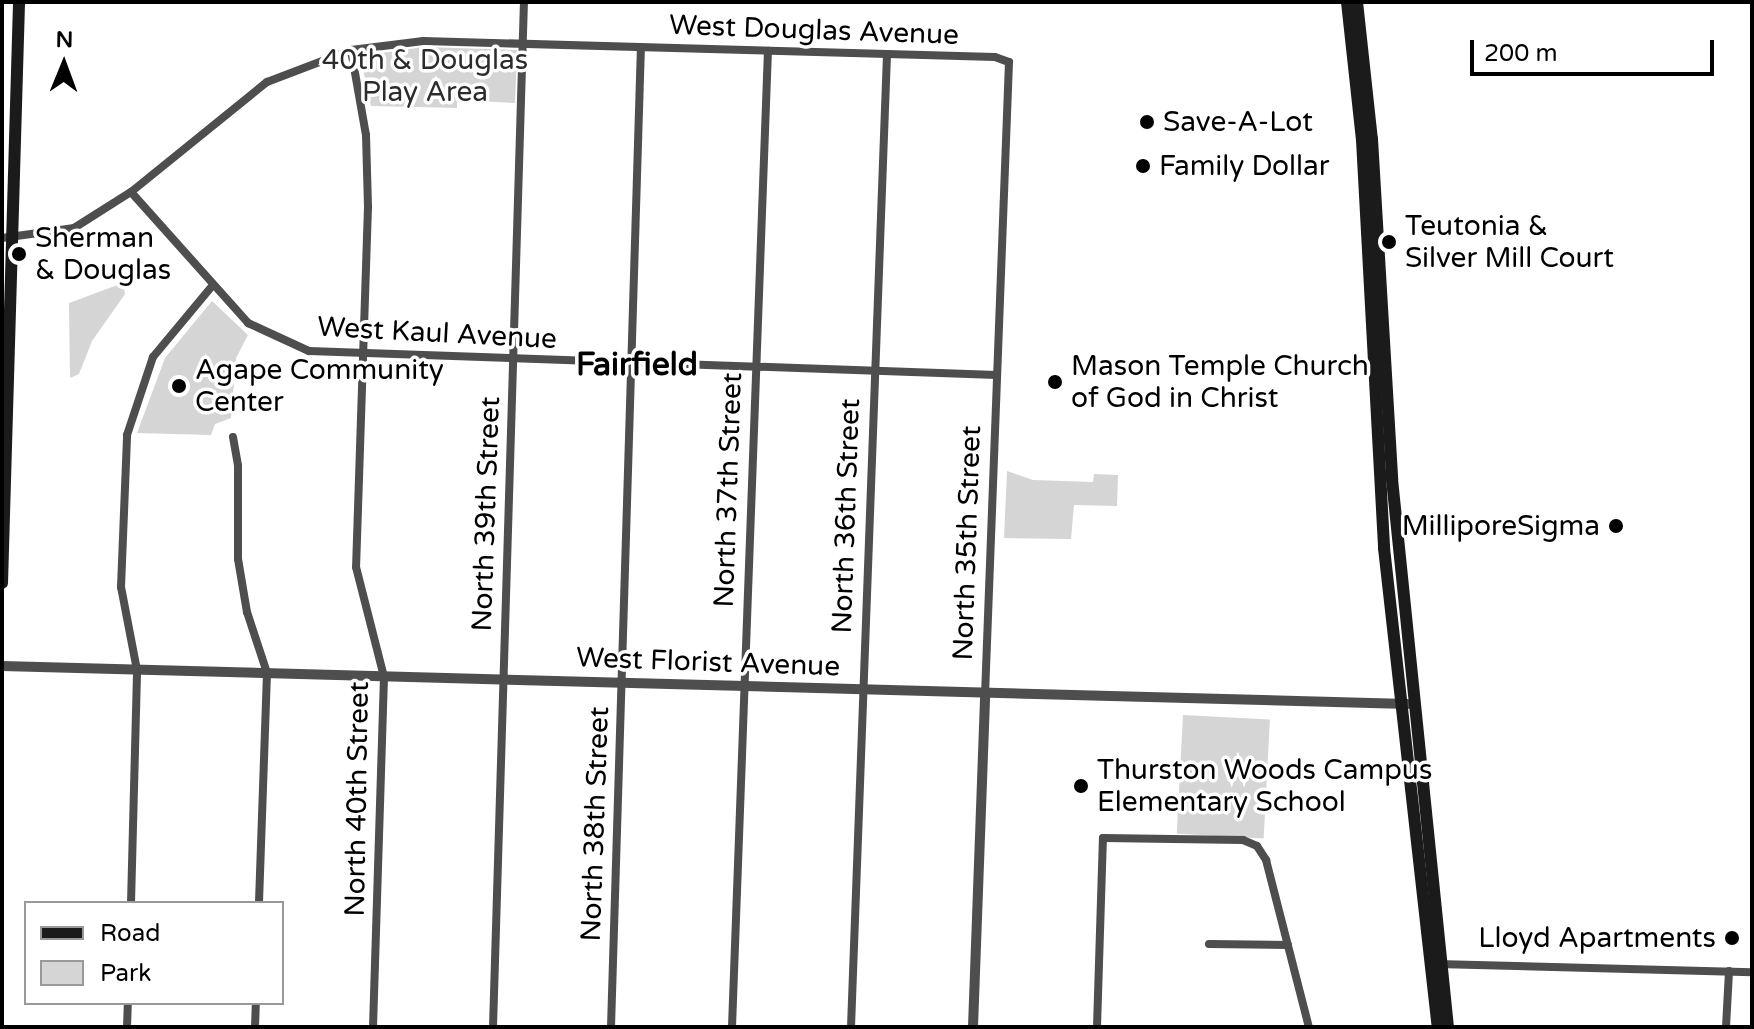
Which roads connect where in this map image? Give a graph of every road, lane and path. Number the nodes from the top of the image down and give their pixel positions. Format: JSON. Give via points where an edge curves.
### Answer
{"nodes":[{"id":1,"x":19,"y":2,"type":"edge"},
{"id":2,"x":524,"y":2,"type":"edge"},
{"id":3,"x":1347,"y":2,"type":"edge"},
{"id":4,"x":1357,"y":2,"type":"edge"},
{"id":5,"x":524,"y":43,"type":"junction"},
{"id":6,"x":641,"y":47,"type":"junction"},
{"id":7,"x":351,"y":50,"type":"junction"},
{"id":8,"x":768,"y":51,"type":"junction"},
{"id":9,"x":887,"y":55,"type":"junction"},
{"id":10,"x":1009,"y":62,"type":"joint"},
{"id":11,"x":131,"y":192,"type":"junction"},
{"id":12,"x":7,"y":238,"type":"edge"},
{"id":13,"x":213,"y":285,"type":"junction"},
{"id":14,"x":360,"y":356,"type":"junction"},
{"id":15,"x":514,"y":360,"type":"junction"},
{"id":16,"x":631,"y":363,"type":"junction"},
{"id":17,"x":754,"y":367,"type":"junction"},
{"id":18,"x":873,"y":370,"type":"junction"},
{"id":19,"x":997,"y":375,"type":"junction"},
{"id":20,"x":233,"y":437,"type":"dead end"},
{"id":21,"x":2,"y":583,"type":"edge"},
{"id":22,"x":2,"y":666,"type":"edge"},
{"id":23,"x":137,"y":670,"type":"junction"},
{"id":24,"x":267,"y":673,"type":"junction"},
{"id":25,"x":384,"y":677,"type":"junction"},
{"id":26,"x":504,"y":680,"type":"junction"},
{"id":27,"x":622,"y":683,"type":"junction"},
{"id":28,"x":744,"y":687,"type":"junction"},
{"id":29,"x":861,"y":690,"type":"junction"},
{"id":30,"x":985,"y":694,"type":"junction"},
{"id":31,"x":1413,"y":704,"type":"junction"},
{"id":32,"x":1399,"y":705,"type":"junction"},
{"id":33,"x":131,"y":901,"type":"edge"},
{"id":34,"x":259,"y":901,"type":"edge"},
{"id":35,"x":1209,"y":944,"type":"dead end"},
{"id":36,"x":1288,"y":945,"type":"junction"},
{"id":37,"x":1436,"y":964,"type":"junction"},
{"id":38,"x":1729,"y":971,"type":"junction"},
{"id":39,"x":1752,"y":972,"type":"edge"},
{"id":40,"x":128,"y":1005,"type":"edge"},
{"id":41,"x":256,"y":1005,"type":"edge"},
{"id":42,"x":127,"y":1027,"type":"edge"},
{"id":43,"x":255,"y":1027,"type":"edge"},
{"id":44,"x":373,"y":1027,"type":"edge"},
{"id":45,"x":493,"y":1027,"type":"edge"},
{"id":46,"x":611,"y":1027,"type":"edge"},
{"id":47,"x":732,"y":1027,"type":"edge"},
{"id":48,"x":851,"y":1027,"type":"edge"},
{"id":49,"x":973,"y":1027,"type":"edge"},
{"id":50,"x":1097,"y":1027,"type":"edge"},
{"id":51,"x":1309,"y":1027,"type":"edge"},
{"id":52,"x":1438,"y":1027,"type":"edge"},
{"id":53,"x":1448,"y":1027,"type":"edge"},
{"id":54,"x":1726,"y":1027,"type":"edge"}],
"edges":[{"from":1,"to":12,"type":"main road"},
{"from":2,"to":5,"type":"street","name":"North 39th Street"},
{"from":3,"to":32,"type":"main road","via":[[1362,140],[1384,548]]},
{"from":4,"to":31,"type":"main road","via":[[1371,125],[1389,448]]},
{"from":5,"to":6,"type":"street","name":"West Douglas Avenue"},
{"from":5,"to":7,"type":"street","name":"West Douglas Avenue","via":[[423,41]]},
{"from":5,"to":15,"type":"street","name":"North 39th Street"},
{"from":6,"to":8,"type":"street","name":"West Douglas Avenue"},
{"from":6,"to":16,"type":"street","name":"North 38th Street"},
{"from":7,"to":11,"type":"street","name":"West Douglas Avenue","via":[[267,82]]},
{"from":7,"to":14,"type":"street","name":"North 40th Street","via":[[366,135]]},
{"from":8,"to":9,"type":"street","name":"West Douglas Avenue"},
{"from":8,"to":17,"type":"street","name":"North 37th Street"},
{"from":9,"to":10,"type":"street","name":"West Douglas Avenue","via":[[995,57]]},
{"from":9,"to":18,"type":"street","name":"North 36th Street"},
{"from":10,"to":19,"type":"street","name":"North 35th Street"},
{"from":11,"to":12,"type":"street","name":"West Douglas Avenue","via":[[74,228]]},
{"from":11,"to":13,"type":"street","name":"West Kaul Avenue"},
{"from":12,"to":21,"type":"main road"},
{"from":13,"to":14,"type":"street","name":"West Kaul Avenue","via":[[248,323],[282,342],[309,351]]},
{"from":13,"to":23,"type":"street","via":[[153,357],[127,435],[121,587]]},
{"from":14,"to":15,"type":"street","name":"West Kaul Avenue"},
{"from":14,"to":25,"type":"street","name":"North 40th Street","via":[[357,579]]},
{"from":15,"to":16,"type":"street","name":"West Kaul Avenue"},
{"from":15,"to":26,"type":"street","name":"North 39th Street"},
{"from":16,"to":17,"type":"street","name":"West Kaul Avenue"},
{"from":16,"to":27,"type":"street","name":"North 38th Street"},
{"from":17,"to":18,"type":"street","name":"West Kaul Avenue"},
{"from":17,"to":28,"type":"street","name":"North 37th Street"},
{"from":18,"to":19,"type":"street","name":"West Kaul Avenue"},
{"from":18,"to":29,"type":"street","name":"North 36th Street"},
{"from":19,"to":30,"type":"street","name":"North 35th Street"},
{"from":20,"to":24,"type":"street","via":[[238,559],[247,612]]},
{"from":22,"to":23,"type":"street","name":"West Florist Avenue"},
{"from":23,"to":24,"type":"street","name":"West Florist Avenue"},
{"from":23,"to":33,"type":"street"},
{"from":24,"to":25,"type":"street","name":"West Florist Avenue"},
{"from":24,"to":34,"type":"street"},
{"from":25,"to":26,"type":"street","name":"West Florist Avenue"},
{"from":25,"to":44,"type":"street","name":"North 40th Street"},
{"from":26,"to":27,"type":"street","name":"West Florist Avenue"},
{"from":26,"to":45,"type":"street","name":"North 39th Street"},
{"from":27,"to":28,"type":"street","name":"West Florist Avenue"},
{"from":27,"to":46,"type":"street","name":"North 38th Street"},
{"from":28,"to":29,"type":"street","name":"West Florist Avenue"},
{"from":28,"to":47,"type":"street","name":"North 37th Street"},
{"from":29,"to":30,"type":"street","name":"West Florist Avenue"},
{"from":29,"to":48,"type":"street","name":"North 36th Street"},
{"from":30,"to":32,"type":"street","name":"West Florist Avenue"},
{"from":30,"to":49,"type":"street","name":"North 35th Street"},
{"from":31,"to":32,"type":"street","name":"West Florist Avenue"},
{"from":31,"to":37,"type":"main road"},
{"from":32,"to":37,"type":"main road"},
{"from":35,"to":36,"type":"street"},
{"from":36,"to":50,"type":"street","via":[[1257,846],[1243,840],[1103,838]]},
{"from":36,"to":51,"type":"street"},
{"from":37,"to":38,"type":"street"},
{"from":37,"to":52,"type":"main road"},
{"from":37,"to":53,"type":"main road"},
{"from":38,"to":39,"type":"street"},
{"from":38,"to":54,"type":"street"},
{"from":40,"to":42,"type":"street"},
{"from":41,"to":43,"type":"street"}]}
